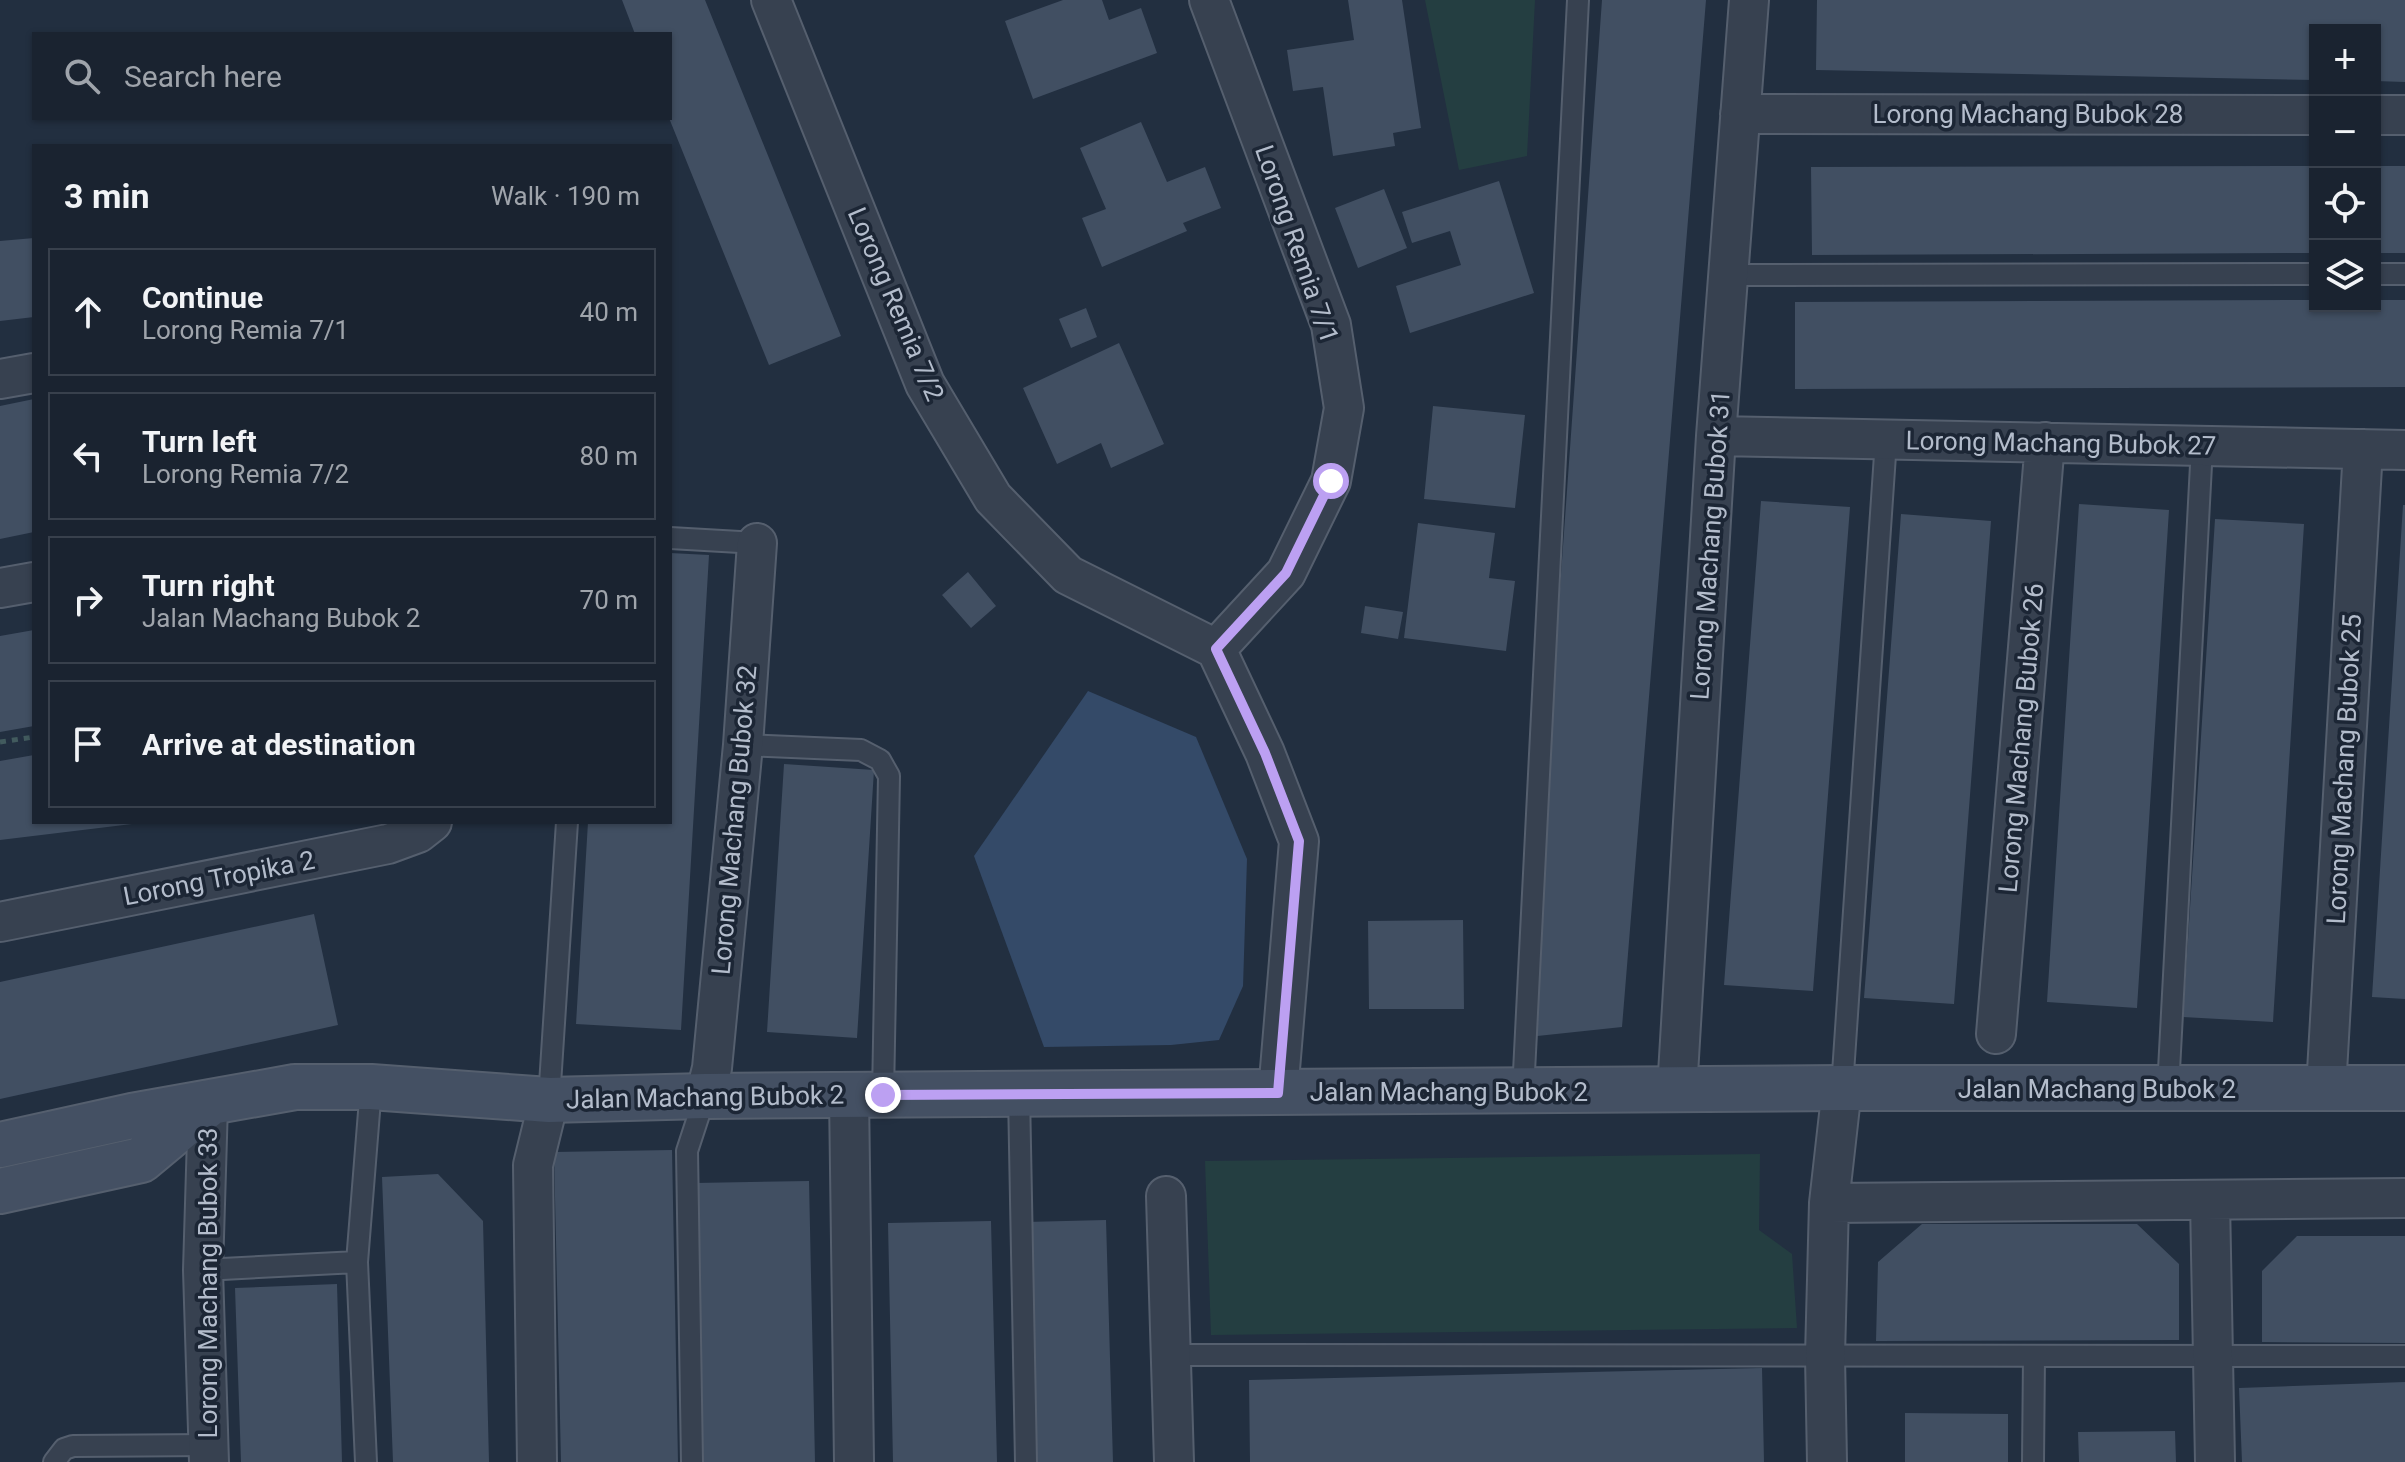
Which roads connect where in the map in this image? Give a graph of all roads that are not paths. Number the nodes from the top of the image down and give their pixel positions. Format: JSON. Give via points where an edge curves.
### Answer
{"nodes":[{"id":1,"x":771,"y":0,"type":"edge"},
{"id":2,"x":1209,"y":0,"type":"edge"},
{"id":3,"x":1578,"y":0,"type":"edge"},
{"id":4,"x":1749,"y":0,"type":"edge"},
{"id":5,"x":1740,"y":114,"type":"junction"},
{"id":6,"x":2309,"y":115,"type":"edge"},
{"id":7,"x":2381,"y":115,"type":"edge"},
{"id":8,"x":2405,"y":115,"type":"edge"},
{"id":9,"x":2309,"y":274,"type":"edge"},
{"id":10,"x":2381,"y":274,"type":"edge"},
{"id":11,"x":2405,"y":274,"type":"edge"},
{"id":12,"x":1728,"y":275,"type":"junction"},
{"id":13,"x":32,"y":373,"type":"edge"},
{"id":14,"x":0,"y":379,"type":"edge"},
{"id":15,"x":1716,"y":436,"type":"junction"},
{"id":16,"x":1886,"y":440,"type":"junction"},
{"id":17,"x":2045,"y":442,"type":"junction"},
{"id":18,"x":2202,"y":446,"type":"junction"},
{"id":19,"x":2363,"y":449,"type":"junction"},
{"id":20,"x":2405,"y":450,"type":"edge"},
{"id":21,"x":672,"y":538,"type":"edge"},
{"id":22,"x":757,"y":543,"type":"joint"},
{"id":23,"x":32,"y":582,"type":"edge"},
{"id":24,"x":0,"y":588,"type":"edge"},
{"id":25,"x":1216,"y":649,"type":"junction"},
{"id":26,"x":743,"y":745,"type":"junction"},
{"id":27,"x":429,"y":824,"type":"edge"},
{"id":28,"x":567,"y":824,"type":"edge"},
{"id":29,"x":0,"y":922,"type":"edge"},
{"id":30,"x":1996,"y":1034,"type":"dead end"},
{"id":31,"x":371,"y":1087,"type":"junction"},
{"id":32,"x":1842,"y":1088,"type":"junction"},
{"id":33,"x":2405,"y":1088,"type":"edge"},
{"id":34,"x":2168,"y":1089,"type":"junction"},
{"id":35,"x":2326,"y":1089,"type":"junction"},
{"id":36,"x":1677,"y":1091,"type":"junction"},
{"id":37,"x":1523,"y":1092,"type":"junction"},
{"id":38,"x":1278,"y":1093,"type":"junction"},
{"id":39,"x":1019,"y":1094,"type":"junction"},
{"id":40,"x":866,"y":1095,"type":"junction"},
{"id":41,"x":705,"y":1096,"type":"junction"},
{"id":42,"x":549,"y":1100,"type":"junction"},
{"id":43,"x":208,"y":1104,"type":"junction"},
{"id":44,"x":0,"y":1145,"type":"edge"},
{"id":45,"x":0,"y":1191,"type":"edge"},
{"id":46,"x":1166,"y":1196,"type":"dead end"},
{"id":47,"x":2405,"y":1198,"type":"edge"},
{"id":48,"x":2210,"y":1201,"type":"junction"},
{"id":49,"x":1829,"y":1203,"type":"junction"},
{"id":50,"x":357,"y":1262,"type":"junction"},
{"id":51,"x":203,"y":1270,"type":"junction"},
{"id":52,"x":1171,"y":1355,"type":"junction"},
{"id":53,"x":1825,"y":1356,"type":"junction"},
{"id":54,"x":2034,"y":1356,"type":"junction"},
{"id":55,"x":2213,"y":1356,"type":"junction"},
{"id":56,"x":2405,"y":1356,"type":"edge"},
{"id":57,"x":209,"y":1453,"type":"edge"},
{"id":58,"x":54,"y":1462,"type":"edge"},
{"id":59,"x":366,"y":1462,"type":"edge"},
{"id":60,"x":537,"y":1462,"type":"edge"},
{"id":61,"x":692,"y":1462,"type":"edge"},
{"id":62,"x":854,"y":1462,"type":"edge"},
{"id":63,"x":1026,"y":1462,"type":"edge"},
{"id":64,"x":1174,"y":1462,"type":"edge"},
{"id":65,"x":1827,"y":1462,"type":"edge"},
{"id":66,"x":2033,"y":1462,"type":"edge"},
{"id":67,"x":2215,"y":1462,"type":"edge"}],
"edges":[{"from":1,"to":25,"type":"street","name":"Lorong Remia 7/2","via":[[925,384],[993,498],[1068,575]]},
{"from":2,"to":25,"type":"street","name":"Lorong Remia 7/1","via":[[1331,325],[1344,408],[1331,481],[1286,573]]},
{"from":3,"to":37,"type":"lane"},
{"from":4,"to":5,"type":"street","name":"Lorong Machang Bubok 31"},
{"from":5,"to":6,"type":"street","name":"Lorong Machang Bubok 28"},
{"from":5,"to":12,"type":"street","name":"Lorong Machang Bubok 31"},
{"from":7,"to":8,"type":"street"},
{"from":9,"to":12,"type":"lane"},
{"from":10,"to":11,"type":"lane"},
{"from":12,"to":15,"type":"street","name":"Lorong Machang Bubok 31"},
{"from":13,"to":14,"type":"street"},
{"from":15,"to":16,"type":"street","name":"Lorong Machang Bubok 27"},
{"from":15,"to":36,"type":"street","name":"Lorong Machang Bubok 31"},
{"from":16,"to":17,"type":"street","name":"Lorong Machang Bubok 27"},
{"from":16,"to":32,"type":"lane"},
{"from":17,"to":18,"type":"street","name":"Lorong Machang Bubok 27"},
{"from":17,"to":30,"type":"street","name":"Lorong Machang Bubok 26"},
{"from":18,"to":19,"type":"street","name":"Lorong Machang Bubok 27"},
{"from":18,"to":34,"type":"lane"},
{"from":19,"to":20,"type":"street","name":"Lorong Machang Bubok 27"},
{"from":19,"to":35,"type":"street","name":"Lorong Machang Bubok 25"},
{"from":21,"to":22,"type":"lane"},
{"from":22,"to":26,"type":"street","name":"Lorong Machang Bubok 32"},
{"from":23,"to":24,"type":"street"},
{"from":25,"to":38,"type":"street","via":[[1299,841]]},
{"from":26,"to":40,"type":"lane","via":[[861,750],[880,760],[889,776]]},
{"from":26,"to":41,"type":"street","name":"Lorong Machang Bubok 32"},
{"from":27,"to":29,"type":"street","name":"Lorong Tropika 2","via":[[388,844]]},
{"from":28,"to":42,"type":"lane"},
{"from":31,"to":42,"type":"street","name":"Jalan Machang Bubok 2"},
{"from":31,"to":43,"type":"street","name":"Jalan Machang Bubok 2","via":[[295,1087]]},
{"from":31,"to":50,"type":"lane"},
{"from":32,"to":34,"type":"street","name":"Jalan Machang Bubok 2"},
{"from":32,"to":36,"type":"street","name":"Jalan Machang Bubok 2"},
{"from":32,"to":49,"type":"street"},
{"from":33,"to":35,"type":"street","name":"Jalan Machang Bubok 2"},
{"from":34,"to":35,"type":"street","name":"Jalan Machang Bubok 2"},
{"from":36,"to":37,"type":"street","name":"Jalan Machang Bubok 2"},
{"from":37,"to":38,"type":"street","name":"Jalan Machang Bubok 2"},
{"from":38,"to":39,"type":"street","name":"Jalan Machang Bubok 2"},
{"from":39,"to":40,"type":"street","name":"Jalan Machang Bubok 2"},
{"from":39,"to":63,"type":"lane"},
{"from":40,"to":41,"type":"street","name":"Jalan Machang Bubok 2"},
{"from":40,"to":62,"type":"street"},
{"from":41,"to":42,"type":"street","name":"Jalan Machang Bubok 2"},
{"from":41,"to":61,"type":"lane","via":[[687,1151]]},
{"from":42,"to":60,"type":"street","via":[[533,1165]]},
{"from":43,"to":44,"type":"street","name":"Jalan Machang Bubok 2"},
{"from":43,"to":45,"type":"street","name":"Jalan Machang Bubok 2","via":[[141,1160]]},
{"from":43,"to":51,"type":"street","name":"Lorong Machang Bubok 33"},
{"from":46,"to":52,"type":"street"},
{"from":47,"to":48,"type":"street"},
{"from":48,"to":49,"type":"street"},
{"from":48,"to":55,"type":"street"},
{"from":49,"to":53,"type":"street"},
{"from":50,"to":51,"type":"lane"},
{"from":50,"to":59,"type":"lane"},
{"from":51,"to":57,"type":"street","name":"Lorong Machang Bubok 33"},
{"from":52,"to":53,"type":"lane"},
{"from":52,"to":64,"type":"street"},
{"from":53,"to":54,"type":"lane"},
{"from":53,"to":65,"type":"street"},
{"from":54,"to":55,"type":"lane"},
{"from":54,"to":66,"type":"lane"},
{"from":55,"to":56,"type":"lane"},
{"from":55,"to":67,"type":"street"},
{"from":57,"to":58,"type":"lane","via":[[73,1446]]}]}
